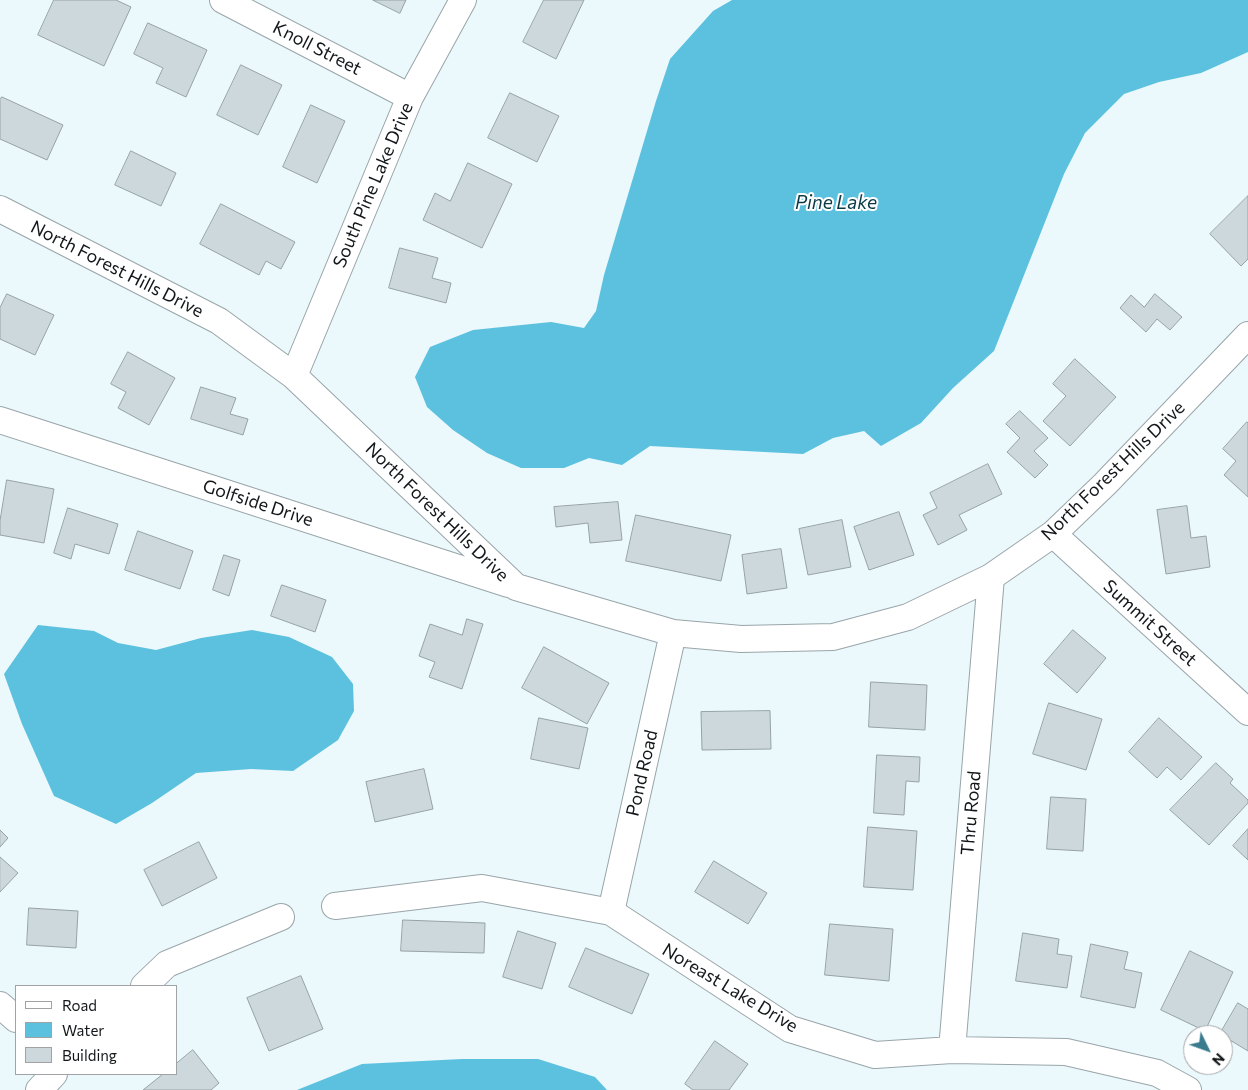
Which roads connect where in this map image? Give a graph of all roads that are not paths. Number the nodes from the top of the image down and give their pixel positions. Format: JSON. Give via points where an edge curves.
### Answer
{"nodes":[{"id":1,"x":224,"y":0,"type":"edge"},
{"id":2,"x":463,"y":0,"type":"edge"},
{"id":3,"x":410,"y":97,"type":"junction"},
{"id":4,"x":0,"y":209,"type":"edge"},
{"id":5,"x":1248,"y":335,"type":"edge"},
{"id":6,"x":294,"y":376,"type":"junction"},
{"id":7,"x":0,"y":420,"type":"edge"},
{"id":8,"x":1053,"y":534,"type":"junction"},
{"id":9,"x":991,"y":577,"type":"junction"},
{"id":10,"x":516,"y":587,"type":"junction"},
{"id":11,"x":673,"y":633,"type":"junction"},
{"id":12,"x":1248,"y":712,"type":"edge"},
{"id":13,"x":335,"y":906,"type":"dead end"},
{"id":14,"x":611,"y":912,"type":"junction"},
{"id":15,"x":281,"y":917,"type":"dead end"},
{"id":16,"x":145,"y":985,"type":"edge"},
{"id":17,"x":0,"y":1005,"type":"edge"},
{"id":18,"x":15,"y":1018,"type":"edge"},
{"id":19,"x":952,"y":1050,"type":"junction"},
{"id":20,"x":53,"y":1075,"type":"edge"},
{"id":21,"x":39,"y":1090,"type":"edge"},
{"id":22,"x":1188,"y":1090,"type":"edge"}],
"edges":[{"from":1,"to":3,"type":"street","name":"Knoll Street"},
{"from":2,"to":3,"type":"street","name":"South Pine Lake Drive"},
{"from":3,"to":6,"type":"street","name":"South Pine Lake Drive"},
{"from":4,"to":6,"type":"street","name":"North Forest Hills Drive","via":[[219,321]]},
{"from":5,"to":8,"type":"street","name":"North Forest Hills Drive"},
{"from":6,"to":10,"type":"street","name":"North Forest Hills Drive"},
{"from":7,"to":10,"type":"street","name":"Golfside Drive"},
{"from":8,"to":9,"type":"street","name":"North Forest Hills Drive"},
{"from":8,"to":12,"type":"street","name":"Summit Street"},
{"from":9,"to":11,"type":"street","name":"North Forest Hills Drive","via":[[908,617],[833,637],[741,639]]},
{"from":9,"to":19,"type":"street","name":"Thru Road"},
{"from":10,"to":11,"type":"street","name":"North Forest Hills Drive"},
{"from":11,"to":14,"type":"street","name":"Pond Road"},
{"from":13,"to":14,"type":"street","name":"Noreast Lake Drive","via":[[482,888]]},
{"from":14,"to":19,"type":"street","name":"Noreast Lake Drive","via":[[790,1029],[875,1055]]},
{"from":15,"to":16,"type":"street","via":[[167,964]]},
{"from":17,"to":18,"type":"street"},
{"from":19,"to":22,"type":"street","name":"Noreast Lake Drive","via":[[1066,1052],[1157,1073]]},
{"from":20,"to":21,"type":"street"}]}
